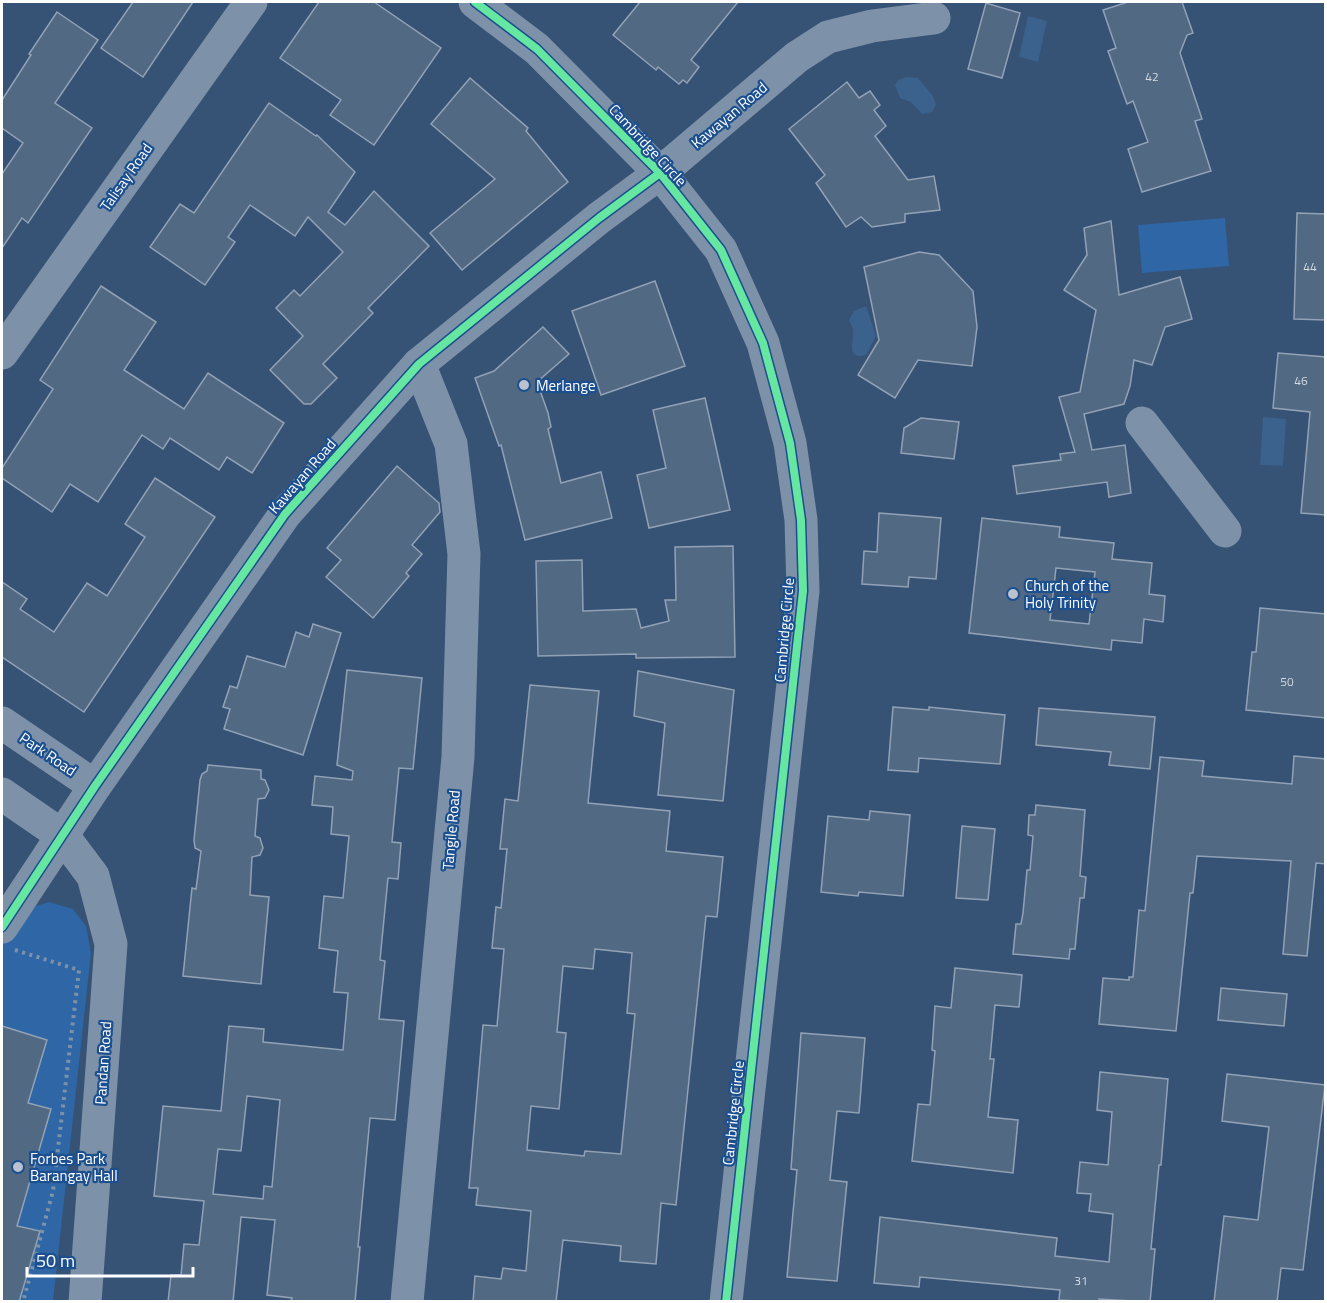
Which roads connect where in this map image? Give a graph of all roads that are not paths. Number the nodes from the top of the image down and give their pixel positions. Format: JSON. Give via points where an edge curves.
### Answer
{"nodes":[{"id":1,"x":251,"y":2,"type":"edge"},
{"id":2,"x":476,"y":2,"type":"edge"},
{"id":3,"x":934,"y":18,"type":"dead end"},
{"id":4,"x":660,"y":173,"type":"junction"},
{"id":5,"x":2,"y":353,"type":"edge"},
{"id":6,"x":419,"y":364,"type":"junction"},
{"id":7,"x":1142,"y":423,"type":"dead end"},
{"id":8,"x":1225,"y":531,"type":"dead end"},
{"id":9,"x":2,"y":723,"type":"edge"},
{"id":10,"x":95,"y":786,"type":"junction"},
{"id":11,"x":2,"y":794,"type":"edge"},
{"id":12,"x":63,"y":836,"type":"junction"},
{"id":13,"x":4,"y":937,"type":"edge"},
{"id":14,"x":85,"y":1302,"type":"edge"},
{"id":15,"x":407,"y":1302,"type":"edge"},
{"id":16,"x":726,"y":1302,"type":"edge"}],
"edges":[{"from":1,"to":5,"type":"street","name":"Talisay Road"},
{"from":2,"to":4,"type":"street","name":"Cambridge Circle","via":[[537,49]]},
{"from":3,"to":4,"type":"street","name":"Kawayan Road","via":[[872,26],[828,37],[797,57]]},
{"from":4,"to":6,"type":"street","name":"Kawayan Road"},
{"from":4,"to":16,"type":"street","name":"Cambridge Circle","via":[[721,250],[763,342],[790,443],[801,519],[803,591]]},
{"from":6,"to":10,"type":"street","name":"Kawayan Road","via":[[285,514]]},
{"from":6,"to":15,"type":"street","name":"Tangile Road","via":[[451,444],[464,554],[458,757]]},
{"from":7,"to":8,"type":"street"},
{"from":9,"to":10,"type":"street","name":"Park Road"},
{"from":10,"to":12,"type":"street","name":"Kawayan Road"},
{"from":11,"to":12,"type":"street"},
{"from":12,"to":13,"type":"street","name":"Kawayan Road"},
{"from":12,"to":14,"type":"street","name":"Pandan Road","via":[[93,876],[111,944]]}]}
